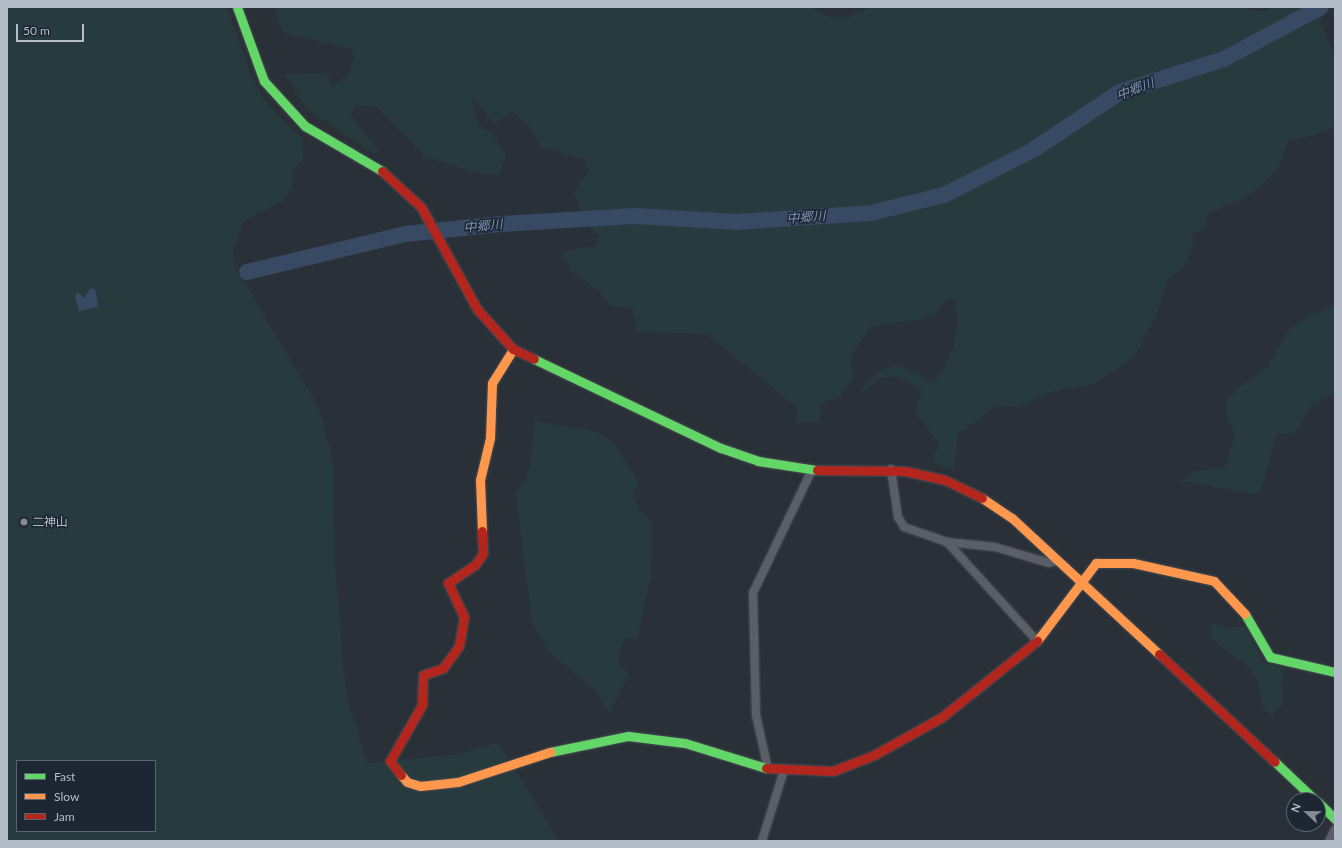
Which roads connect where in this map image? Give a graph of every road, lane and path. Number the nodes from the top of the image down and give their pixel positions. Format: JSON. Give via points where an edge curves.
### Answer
{"nodes":[{"id":1,"x":237,"y":7,"type":"edge"},
{"id":2,"x":513,"y":349,"type":"junction"},
{"id":3,"x":891,"y":469,"type":"junction"},
{"id":4,"x":812,"y":470,"type":"junction"},
{"id":5,"x":947,"y":542,"type":"junction"},
{"id":6,"x":1058,"y":560,"type":"junction"},
{"id":7,"x":1084,"y":583,"type":"junction"},
{"id":8,"x":1037,"y":641,"type":"junction"},
{"id":9,"x":1335,"y":672,"type":"edge"},
{"id":10,"x":768,"y":769,"type":"junction"},
{"id":11,"x":784,"y":770,"type":"junction"},
{"id":12,"x":1306,"y":792,"type":"edge"},
{"id":13,"x":1326,"y":810,"type":"edge"},
{"id":14,"x":1335,"y":819,"type":"edge"},
{"id":15,"x":1335,"y":829,"type":"edge"},
{"id":16,"x":762,"y":841,"type":"edge"},
{"id":17,"x":1329,"y":841,"type":"edge"}],
"edges":[{"from":1,"to":2,"type":"street","via":[[264,81],[305,126],[387,174],[421,207],[477,309]]},
{"from":2,"to":4,"type":"street","via":[[721,448],[758,461]]},
{"from":2,"to":10,"type":"street","via":[[492,383],[490,438],[480,480],[483,553],[475,565],[448,583],[464,617],[460,646],[443,668],[423,675],[422,705],[390,761],[407,782],[438,784],[494,772],[571,745],[628,736],[685,743]]},
{"from":3,"to":4,"type":"street"},
{"from":3,"to":5,"type":"street","via":[[898,517],[904,527]]},
{"from":3,"to":6,"type":"street","via":[[945,480],[981,497],[1012,518]]},
{"from":4,"to":10,"type":"street","via":[[753,593],[756,715]]},
{"from":5,"to":6,"type":"street","via":[[995,547],[1050,563]]},
{"from":5,"to":8,"type":"street"},
{"from":6,"to":7,"type":"street"},
{"from":7,"to":8,"type":"street"},
{"from":7,"to":9,"type":"street","via":[[1096,563],[1133,563],[1214,581],[1244,614],[1270,657]]},
{"from":7,"to":12,"type":"street"},
{"from":8,"to":11,"type":"street","via":[[942,717],[874,755],[833,771]]},
{"from":10,"to":11,"type":"street"},
{"from":11,"to":16,"type":"street"},
{"from":13,"to":14,"type":"street"},
{"from":15,"to":17,"type":"street"}]}
